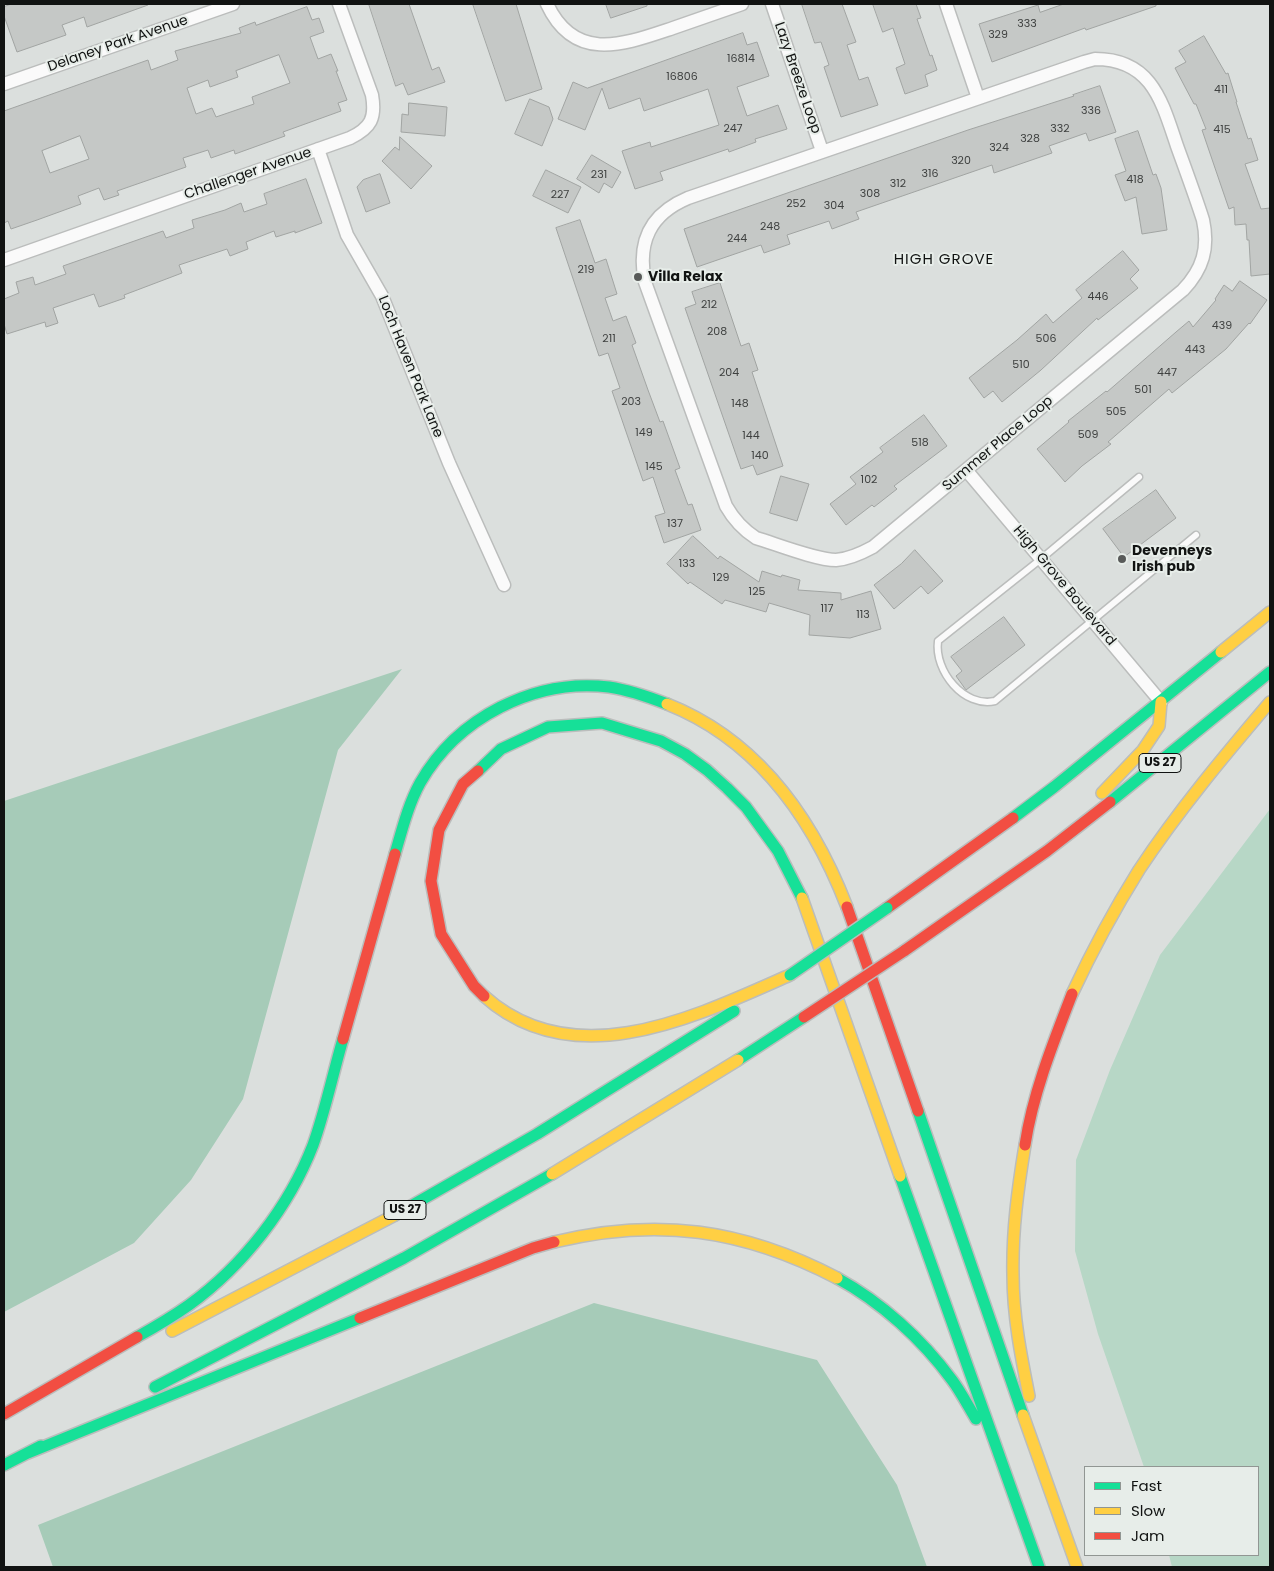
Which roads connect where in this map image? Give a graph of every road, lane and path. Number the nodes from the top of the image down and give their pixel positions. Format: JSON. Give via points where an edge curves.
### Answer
{"nodes":[{"id":1,"x":233,"y":4,"type":"edge"},
{"id":2,"x":339,"y":4,"type":"edge"},
{"id":3,"x":547,"y":4,"type":"edge"},
{"id":4,"x":742,"y":4,"type":"edge"},
{"id":5,"x":772,"y":4,"type":"edge"},
{"id":6,"x":946,"y":4,"type":"edge"},
{"id":7,"x":4,"y":84,"type":"edge"},
{"id":8,"x":978,"y":98,"type":"junction"},
{"id":9,"x":318,"y":149,"type":"junction"},
{"id":10,"x":822,"y":151,"type":"junction"},
{"id":11,"x":4,"y":260,"type":"edge"},
{"id":12,"x":967,"y":470,"type":"junction"},
{"id":13,"x":1139,"y":477,"type":"dead end"},
{"id":14,"x":1196,"y":535,"type":"dead end"},
{"id":15,"x":1040,"y":559,"type":"junction"},
{"id":16,"x":504,"y":585,"type":"dead end"},
{"id":17,"x":1270,"y":612,"type":"edge"},
{"id":18,"x":1093,"y":621,"type":"junction"},
{"id":19,"x":1270,"y":672,"type":"edge"},
{"id":20,"x":1161,"y":702,"type":"junction"},
{"id":21,"x":1270,"y":702,"type":"edge"},
{"id":22,"x":1047,"y":850,"type":"junction"},
{"id":23,"x":790,"y":975,"type":"junction"},
{"id":24,"x":4,"y":1415,"type":"edge"},
{"id":25,"x":28,"y":1452,"type":"junction"},
{"id":26,"x":1040,"y":1459,"type":"junction"},
{"id":27,"x":4,"y":1465,"type":"edge"},
{"id":28,"x":1026,"y":1530,"type":"junction"},
{"id":29,"x":1039,"y":1567,"type":"edge"},
{"id":30,"x":1077,"y":1567,"type":"edge"}],
"edges":[{"from":1,"to":7,"type":"street","name":"Delaney Park Avenue"},
{"from":2,"to":9,"type":"street","name":"Challenger Avenue","via":[[372,95],[374,111],[368,125],[358,134]]},
{"from":3,"to":4,"type":"street","via":[[570,33],[584,41],[607,46],[631,42]]},
{"from":5,"to":10,"type":"street","name":"Lazy Breeze Loop"},
{"from":6,"to":8,"type":"street"},
{"from":8,"to":10,"type":"street","name":"Summer Place Loop"},
{"from":8,"to":12,"type":"street","name":"Summer Place Loop","via":[[1084,62],[1108,59],[1133,67],[1152,84],[1163,106],[1203,220],[1206,246],[1199,270],[1183,290]]},
{"from":9,"to":11,"type":"street","name":"Challenger Avenue"},
{"from":9,"to":16,"type":"street","name":"Loch Haven Park Lane","via":[[348,235],[382,296],[456,479]]},
{"from":10,"to":12,"type":"street","name":"Summer Place Loop","via":[[675,203],[656,220],[644,242],[642,268],[645,282],[726,506],[738,524],[756,538],[835,560],[861,554],[873,547]]},
{"from":12,"to":15,"type":"street","name":"High Grove Boulevard"},
{"from":13,"to":15,"type":"lane"},
{"from":14,"to":18,"type":"lane"},
{"from":15,"to":18,"type":"street","name":"High Grove Boulevard"},
{"from":15,"to":18,"type":"lane","via":[[938,641],[940,661],[956,688],[979,702],[995,701]]},
{"from":17,"to":20,"type":"highway","number":"US 27"},
{"from":18,"to":20,"type":"street","name":"High Grove Boulevard"},
{"from":19,"to":22,"type":"highway","number":"US 27"},
{"from":20,"to":22,"type":"highway","via":[[1159,726],[1143,750]]},
{"from":20,"to":23,"type":"highway","number":"US 27","bridge":true,"via":[[1020,813]]},
{"from":21,"to":26,"type":"highway","via":[[1190,799],[1117,907],[1074,988],[1037,1085],[1021,1161],[1013,1270],[1017,1326]]},
{"from":22,"to":25,"type":"highway","number":"US 27","bridge":true,"via":[[904,951],[631,1128],[360,1282]]},
{"from":23,"to":24,"type":"highway","number":"US 27","via":[[606,1093],[469,1174],[333,1248]]},
{"from":23,"to":28,"type":"highway","via":[[695,1016],[644,1031],[566,1035],[520,1021],[480,993],[450,955],[440,933],[431,882],[437,834],[445,814],[466,780],[507,745],[546,728],[589,722],[630,728],[676,748],[713,775],[755,817],[783,858],[802,899]]},
{"from":24,"to":26,"type":"highway","via":[[198,1298],[260,1236],[292,1189],[313,1144],[401,833],[423,778],[438,757],[468,727],[506,704],[555,689],[602,686],[633,691],[666,702],[719,732],[776,782],[804,817],[820,844],[860,941]]},
{"from":25,"to":27,"type":"highway","number":"US 27"},
{"from":25,"to":28,"type":"highway","via":[[532,1248],[610,1231],[672,1229],[728,1236],[788,1255],[846,1283],[896,1320],[937,1361],[970,1408]]},
{"from":26,"to":30,"type":"highway"},
{"from":28,"to":29,"type":"highway"}]}
